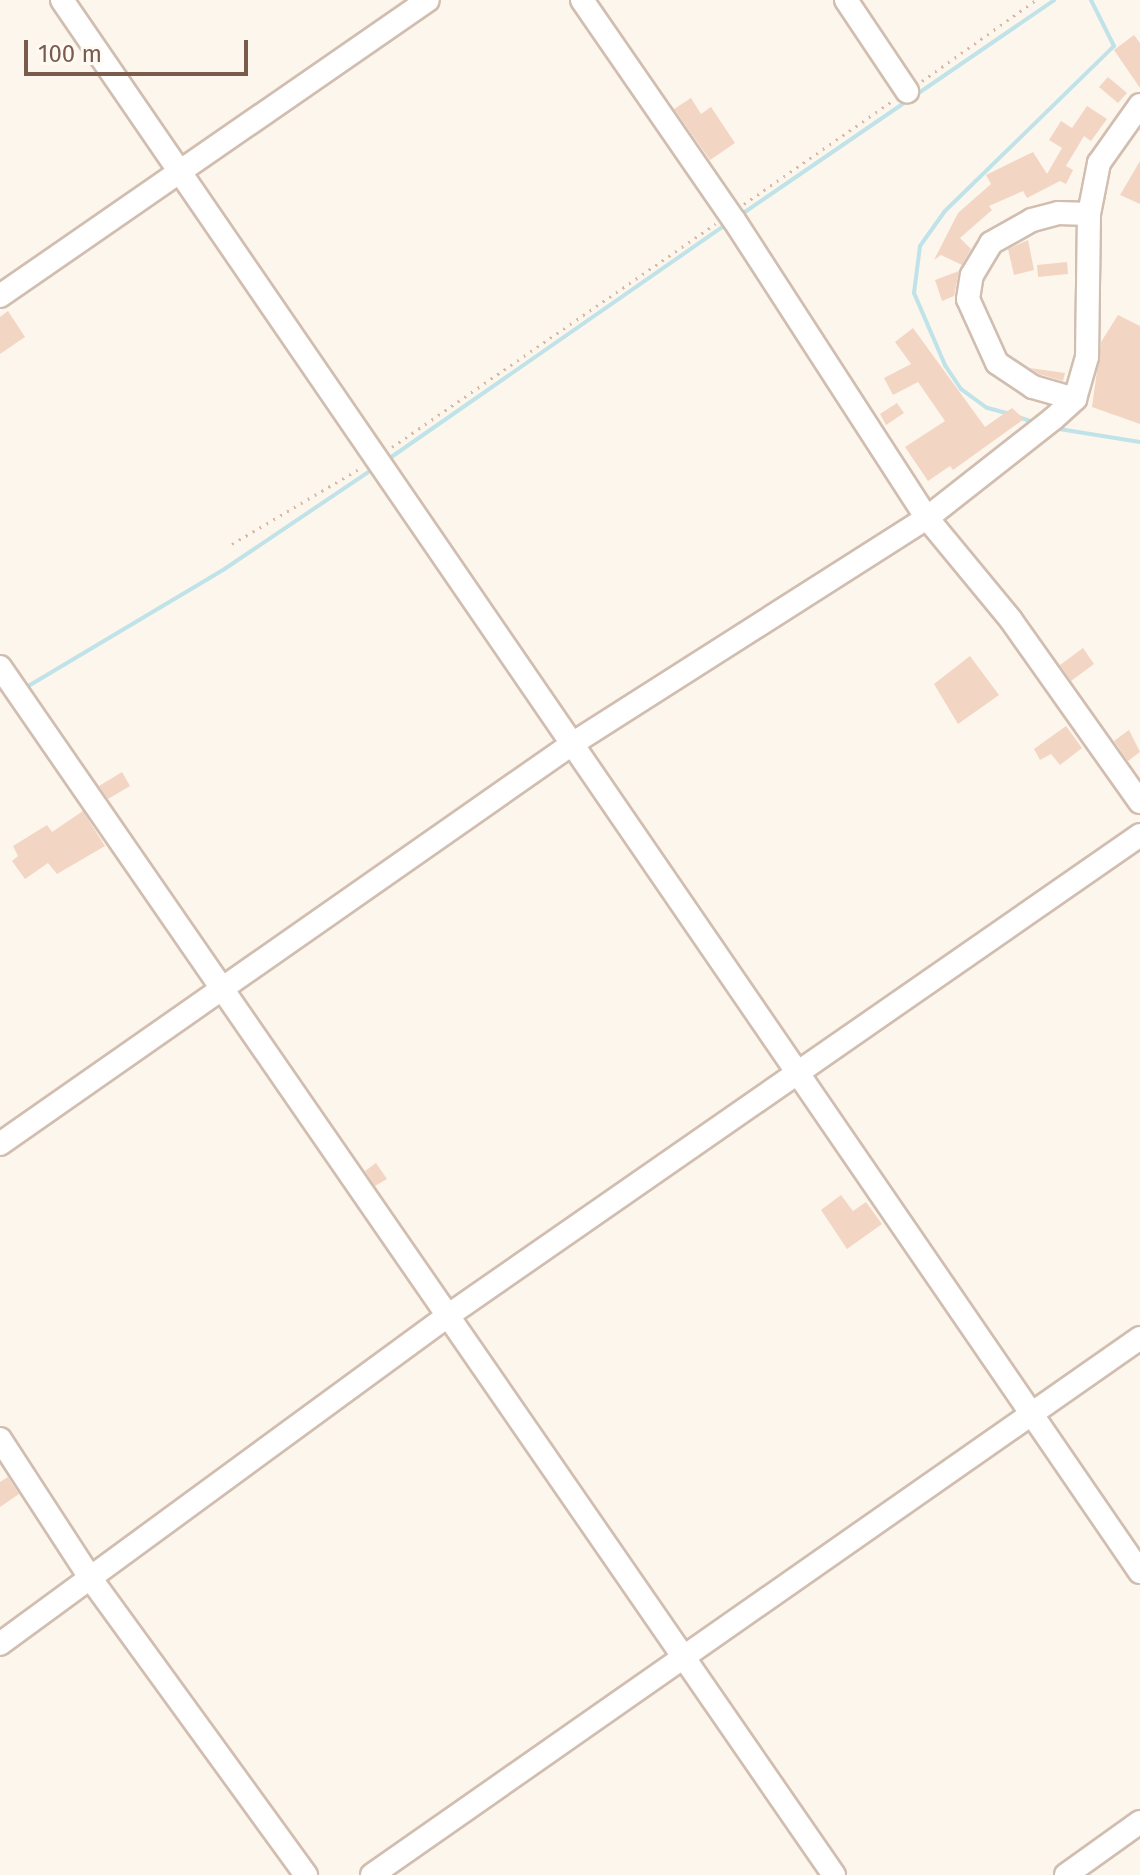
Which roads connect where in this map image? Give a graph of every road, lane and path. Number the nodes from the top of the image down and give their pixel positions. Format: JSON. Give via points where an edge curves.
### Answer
{"nodes":[{"id":1,"x":62,"y":0,"type":"edge"},
{"id":2,"x":428,"y":0,"type":"edge"},
{"id":3,"x":582,"y":0,"type":"edge"},
{"id":4,"x":846,"y":0,"type":"edge"},
{"id":5,"x":1036,"y":0,"type":"edge"},
{"id":6,"x":907,"y":91,"type":"junction"},
{"id":7,"x":1140,"y":105,"type":"edge"},
{"id":8,"x":180,"y":169,"type":"junction"},
{"id":9,"x":729,"y":214,"type":"junction"},
{"id":10,"x":1089,"y":214,"type":"junction"},
{"id":11,"x":0,"y":296,"type":"edge"},
{"id":12,"x":1064,"y":409,"type":"junction"},
{"id":13,"x":374,"y":460,"type":"junction"},
{"id":14,"x":927,"y":518,"type":"junction"},
{"id":15,"x":232,"y":544,"type":"dead end"},
{"id":16,"x":0,"y":667,"type":"edge"},
{"id":17,"x":572,"y":744,"type":"junction"},
{"id":18,"x":1140,"y":802,"type":"edge"},
{"id":19,"x":1140,"y":835,"type":"edge"},
{"id":20,"x":224,"y":990,"type":"junction"},
{"id":21,"x":801,"y":1072,"type":"junction"},
{"id":22,"x":0,"y":1144,"type":"edge"},
{"id":23,"x":446,"y":1317,"type":"junction"},
{"id":24,"x":1140,"y":1338,"type":"edge"},
{"id":25,"x":1030,"y":1413,"type":"junction"},
{"id":26,"x":0,"y":1439,"type":"edge"},
{"id":27,"x":1140,"y":1572,"type":"edge"},
{"id":28,"x":91,"y":1579,"type":"junction"},
{"id":29,"x":0,"y":1644,"type":"edge"},
{"id":30,"x":684,"y":1656,"type":"junction"},
{"id":31,"x":1140,"y":1822,"type":"edge"},
{"id":32,"x":306,"y":1875,"type":"edge"},
{"id":33,"x":372,"y":1875,"type":"edge"},
{"id":34,"x":834,"y":1875,"type":"edge"},
{"id":35,"x":1066,"y":1875,"type":"edge"}],
"edges":[{"from":1,"to":8,"type":"street"},
{"from":2,"to":8,"type":"street"},
{"from":3,"to":9,"type":"street"},
{"from":4,"to":6,"type":"street"},
{"from":5,"to":6,"type":"path"},
{"from":6,"to":9,"type":"path"},
{"from":7,"to":10,"type":"street","via":[[1099,163]]},
{"from":8,"to":11,"type":"street"},
{"from":8,"to":13,"type":"street"},
{"from":9,"to":13,"type":"path"},
{"from":9,"to":14,"type":"street"},
{"from":10,"to":12,"type":"street","via":[[1087,357]]},
{"from":10,"to":12,"type":"street","via":[[1058,213],[1032,220],[991,243],[972,275],[968,299],[997,363]]},
{"from":12,"to":14,"type":"street"},
{"from":13,"to":15,"type":"path"},
{"from":13,"to":17,"type":"street"},
{"from":14,"to":17,"type":"street"},
{"from":14,"to":18,"type":"street","via":[[1011,620]]},
{"from":16,"to":20,"type":"street"},
{"from":17,"to":20,"type":"street"},
{"from":17,"to":21,"type":"street"},
{"from":19,"to":21,"type":"street"},
{"from":20,"to":22,"type":"street"},
{"from":20,"to":23,"type":"street"},
{"from":21,"to":23,"type":"street"},
{"from":21,"to":25,"type":"street"},
{"from":23,"to":28,"type":"street"},
{"from":23,"to":30,"type":"street"},
{"from":24,"to":25,"type":"street"},
{"from":25,"to":27,"type":"street"},
{"from":25,"to":30,"type":"street"},
{"from":26,"to":28,"type":"street"},
{"from":28,"to":29,"type":"street"},
{"from":28,"to":32,"type":"street"},
{"from":30,"to":33,"type":"street"},
{"from":30,"to":34,"type":"street"},
{"from":31,"to":35,"type":"street"}]}
